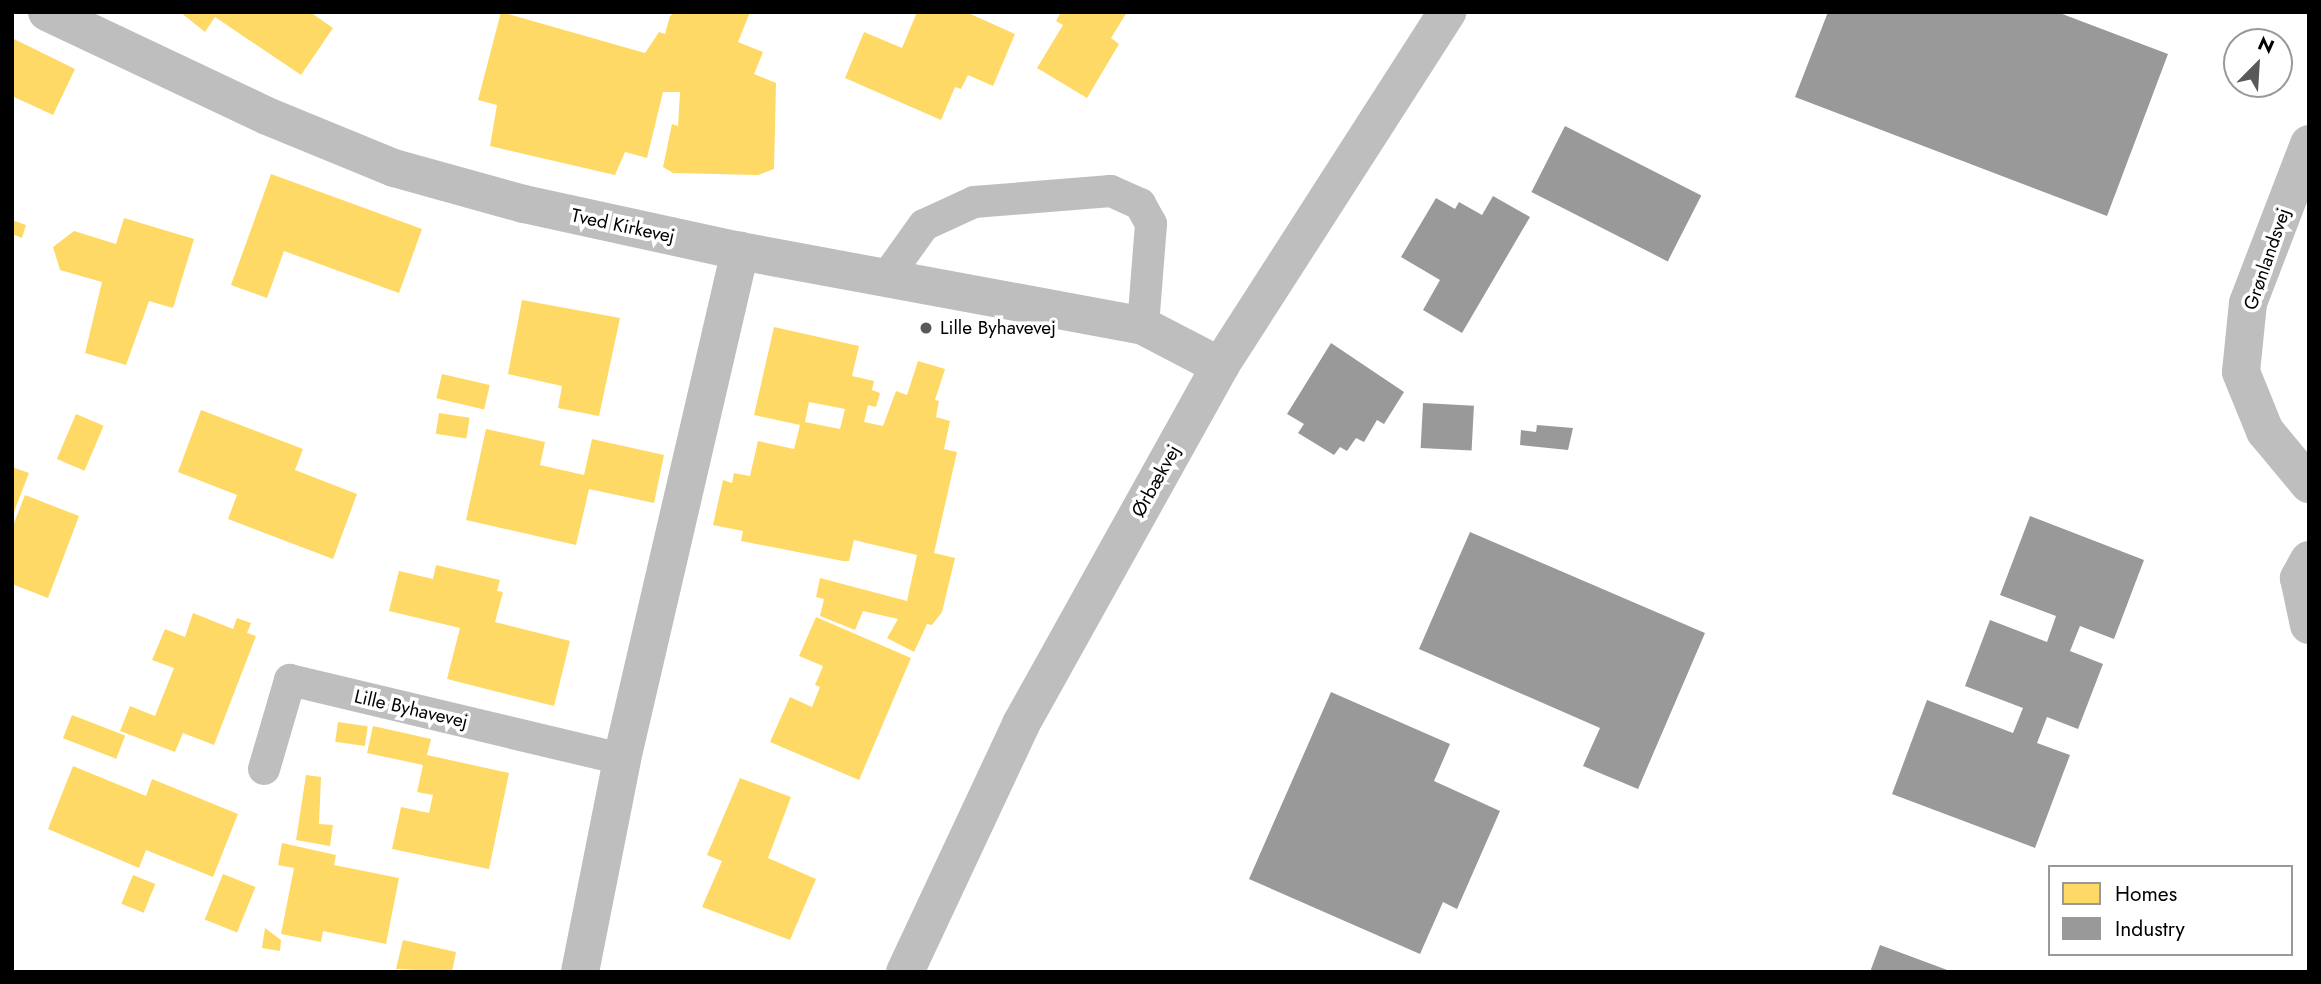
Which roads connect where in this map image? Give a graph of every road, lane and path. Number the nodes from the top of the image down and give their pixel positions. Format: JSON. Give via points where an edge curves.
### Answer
{"nodes":[{"id":1,"x":47,"y":12,"type":"edge"},
{"id":2,"x":1447,"y":12,"type":"edge"},
{"id":3,"x":2309,"y":144,"type":"edge"},
{"id":4,"x":740,"y":251,"type":"junction"},
{"id":5,"x":886,"y":278,"type":"junction"},
{"id":6,"x":1143,"y":326,"type":"junction"},
{"id":7,"x":1220,"y":366,"type":"junction"},
{"id":8,"x":2309,"y":484,"type":"edge"},
{"id":9,"x":2309,"y":560,"type":"edge"},
{"id":10,"x":2309,"y":625,"type":"edge"},
{"id":11,"x":622,"y":759,"type":"junction"},
{"id":12,"x":264,"y":769,"type":"dead end"},
{"id":13,"x":580,"y":972,"type":"edge"},
{"id":14,"x":905,"y":972,"type":"edge"}],
"edges":[{"from":1,"to":4,"type":"street","name":"Tved Kirkevej","via":[[267,116],[394,168],[524,204]]},
{"from":2,"to":7,"type":"street","name":"Ørbækvej"},
{"from":3,"to":8,"type":"street","name":"Grønlandsvej","via":[[2248,303],[2241,372],[2265,431]]},
{"from":4,"to":5,"type":"street","name":"Tved Kirkevej"},
{"from":4,"to":11,"type":"street"},
{"from":5,"to":6,"type":"street","name":"Tved Kirkevej"},
{"from":5,"to":6,"type":"lane","via":[[924,225],[974,202],[1111,191],[1140,204],[1151,224]]},
{"from":6,"to":7,"type":"street","name":"Tved Kirkevej"},
{"from":7,"to":14,"type":"street","name":"Ørbækvej","via":[[1021,724]]},
{"from":9,"to":10,"type":"street","via":[[2300,578]]},
{"from":11,"to":12,"type":"lane","name":"Lille Byhavevej","via":[[290,680]]},
{"from":11,"to":13,"type":"street"}]}
